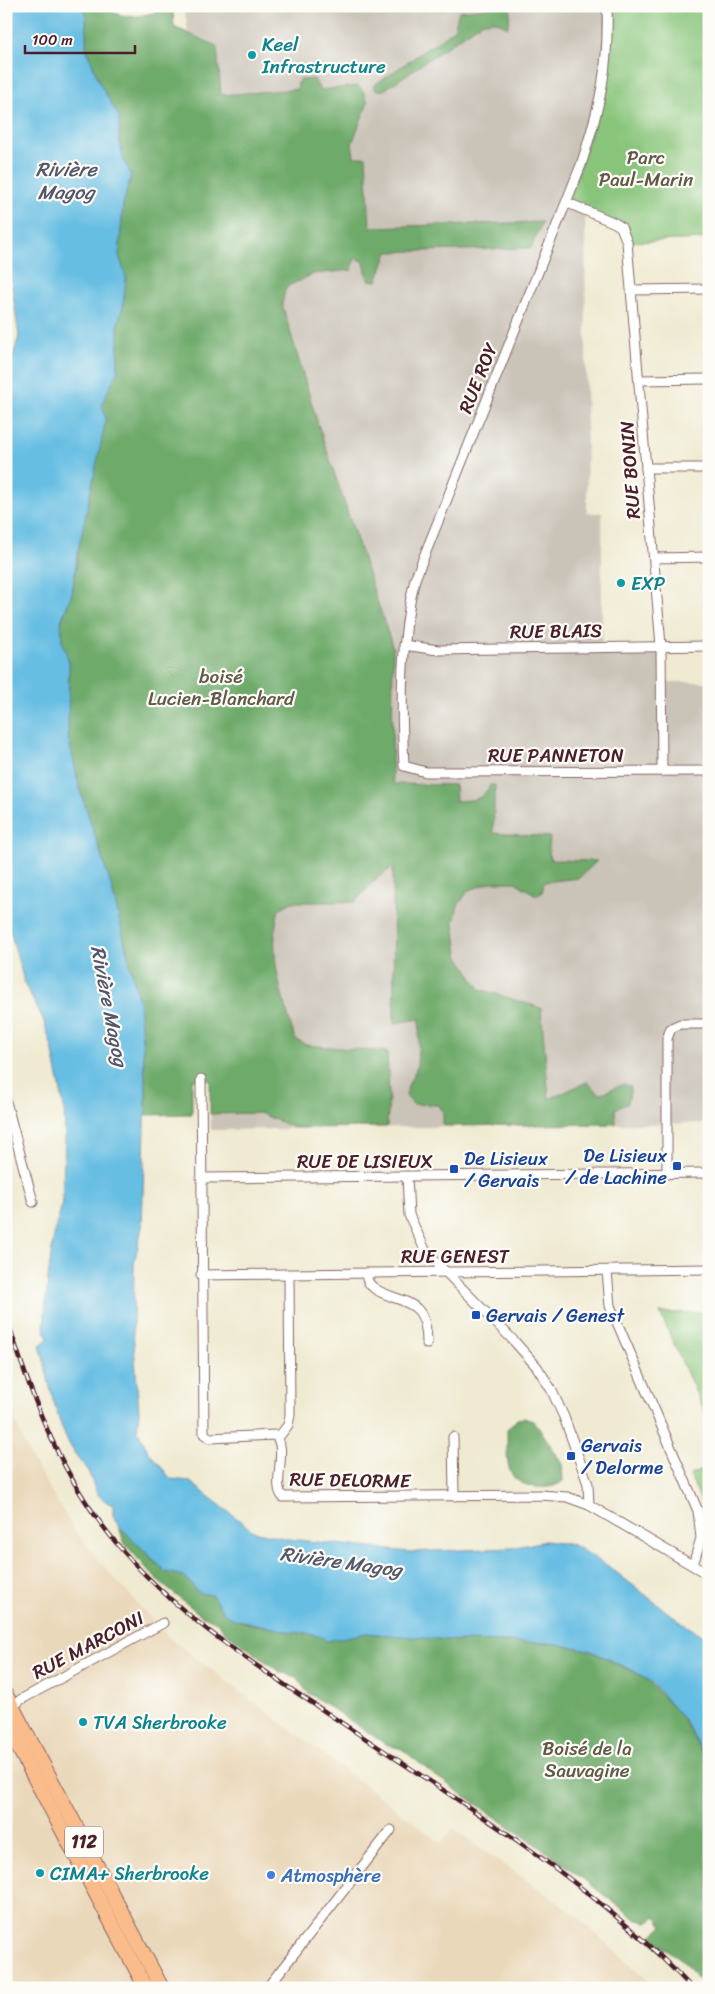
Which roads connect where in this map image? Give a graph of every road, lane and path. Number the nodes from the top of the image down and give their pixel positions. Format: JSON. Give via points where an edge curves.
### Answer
{"nodes":[{"id":1,"x":607,"y":6,"type":"edge"},
{"id":2,"x":568,"y":202,"type":"junction"},
{"id":3,"x":709,"y":289,"type":"edge"},
{"id":4,"x":632,"y":290,"type":"junction"},
{"id":5,"x":709,"y":379,"type":"edge"},
{"id":6,"x":640,"y":380,"type":"junction"},
{"id":7,"x":646,"y":468,"type":"junction"},
{"id":8,"x":709,"y":468,"type":"edge"},
{"id":9,"x":709,"y":557,"type":"edge"},
{"id":10,"x":654,"y":558,"type":"junction"},
{"id":11,"x":404,"y":644,"type":"junction"},
{"id":12,"x":661,"y":646,"type":"junction"},
{"id":13,"x":709,"y":646,"type":"edge"},
{"id":14,"x":404,"y":766,"type":"joint"},
{"id":15,"x":662,"y":771,"type":"junction"},
{"id":16,"x":709,"y":771,"type":"edge"},
{"id":17,"x":709,"y":1024,"type":"edge"},
{"id":18,"x":201,"y":1079,"type":"dead end"},
{"id":19,"x":6,"y":1102,"type":"edge"},
{"id":20,"x":709,"y":1173,"type":"edge"},
{"id":21,"x":667,"y":1174,"type":"junction"},
{"id":22,"x":407,"y":1177,"type":"junction"},
{"id":23,"x":201,"y":1178,"type":"junction"},
{"id":24,"x":34,"y":1202,"type":"dead end"},
{"id":25,"x":709,"y":1269,"type":"edge"},
{"id":26,"x":607,"y":1271,"type":"junction"},
{"id":27,"x":366,"y":1273,"type":"junction"},
{"id":28,"x":444,"y":1273,"type":"junction"},
{"id":29,"x":201,"y":1275,"type":"junction"},
{"id":30,"x":289,"y":1275,"type":"junction"},
{"id":31,"x":427,"y":1344,"type":"dead end"},
{"id":32,"x":453,"y":1437,"type":"dead end"},
{"id":33,"x":278,"y":1438,"type":"junction"},
{"id":34,"x":454,"y":1496,"type":"junction"},
{"id":35,"x":589,"y":1505,"type":"junction"},
{"id":36,"x":693,"y":1565,"type":"junction"},
{"id":37,"x":709,"y":1575,"type":"edge"},
{"id":38,"x":163,"y":1623,"type":"dead end"},
{"id":39,"x":8,"y":1706,"type":"edge"},
{"id":40,"x":6,"y":1724,"type":"edge"},
{"id":41,"x":391,"y":1830,"type":"dead end"},
{"id":42,"x":146,"y":1988,"type":"edge"},
{"id":43,"x":162,"y":1988,"type":"edge"},
{"id":44,"x":267,"y":1988,"type":"edge"}],
"edges":[{"from":1,"to":2,"type":"street","name":"RUE ROY","via":[[608,52],[603,86]]},
{"from":2,"to":4,"type":"street","name":"RUE BONIN","via":[[621,227],[627,242]]},
{"from":2,"to":11,"type":"street","name":"RUE ROY","via":[[415,579],[407,610]]},
{"from":3,"to":4,"type":"street"},
{"from":4,"to":6,"type":"street","name":"RUE BONIN"},
{"from":5,"to":6,"type":"street"},
{"from":6,"to":7,"type":"street","name":"RUE BONIN"},
{"from":7,"to":8,"type":"street"},
{"from":7,"to":10,"type":"street","name":"RUE BONIN"},
{"from":9,"to":10,"type":"street"},
{"from":10,"to":12,"type":"street","name":"RUE BONIN"},
{"from":11,"to":12,"type":"street","name":"RUE BLAIS","via":[[438,650]]},
{"from":11,"to":14,"type":"street","name":"RUE ROY"},
{"from":12,"to":13,"type":"street","name":"RUE BLAIS"},
{"from":12,"to":15,"type":"street","name":"RUE BONIN"},
{"from":14,"to":15,"type":"street","name":"RUE PANNETON","via":[[426,772]]},
{"from":15,"to":16,"type":"street","name":"RUE PANNETON"},
{"from":17,"to":21,"type":"street","via":[[680,1024],[671,1028],[667,1039]]},
{"from":18,"to":23,"type":"street"},
{"from":19,"to":24,"type":"street"},
{"from":20,"to":21,"type":"street","name":"RUE DE LISIEUX"},
{"from":21,"to":22,"type":"street","name":"RUE DE LISIEUX"},
{"from":22,"to":23,"type":"street","name":"RUE DE LISIEUX"},
{"from":22,"to":28,"type":"street","via":[[408,1208],[414,1229],[426,1252]]},
{"from":23,"to":29,"type":"street"},
{"from":25,"to":26,"type":"street","name":"RUE GENEST"},
{"from":26,"to":28,"type":"street","name":"RUE GENEST"},
{"from":26,"to":36,"type":"street","via":[[610,1306],[698,1511],[701,1538]]},
{"from":27,"to":28,"type":"street","name":"RUE GENEST"},
{"from":27,"to":30,"type":"street","name":"RUE GENEST"},
{"from":27,"to":31,"type":"street","via":[[366,1280],[371,1286],[413,1305],[419,1311],[427,1332]]},
{"from":28,"to":35,"type":"street","via":[[537,1367],[564,1417],[585,1475]]},
{"from":29,"to":30,"type":"street","name":"RUE GENEST"},
{"from":29,"to":33,"type":"street","via":[[204,1434],[210,1438],[270,1435]]},
{"from":30,"to":33,"type":"street","via":[[290,1415],[288,1425]]},
{"from":32,"to":34,"type":"street"},
{"from":33,"to":34,"type":"street","name":"RUE DELORME","via":[[283,1497]]},
{"from":34,"to":35,"type":"street","name":"RUE DELORME","via":[[556,1496]]},
{"from":35,"to":36,"type":"street","name":"RUE DELORME"},
{"from":36,"to":37,"type":"street","name":"RUE DELORME"},
{"from":38,"to":39,"type":"street","name":"RUE MARCONI"},
{"from":39,"to":43,"type":"main road","number":"112"},
{"from":40,"to":42,"type":"main road","number":"112"},
{"from":41,"to":44,"type":"street"}]}
